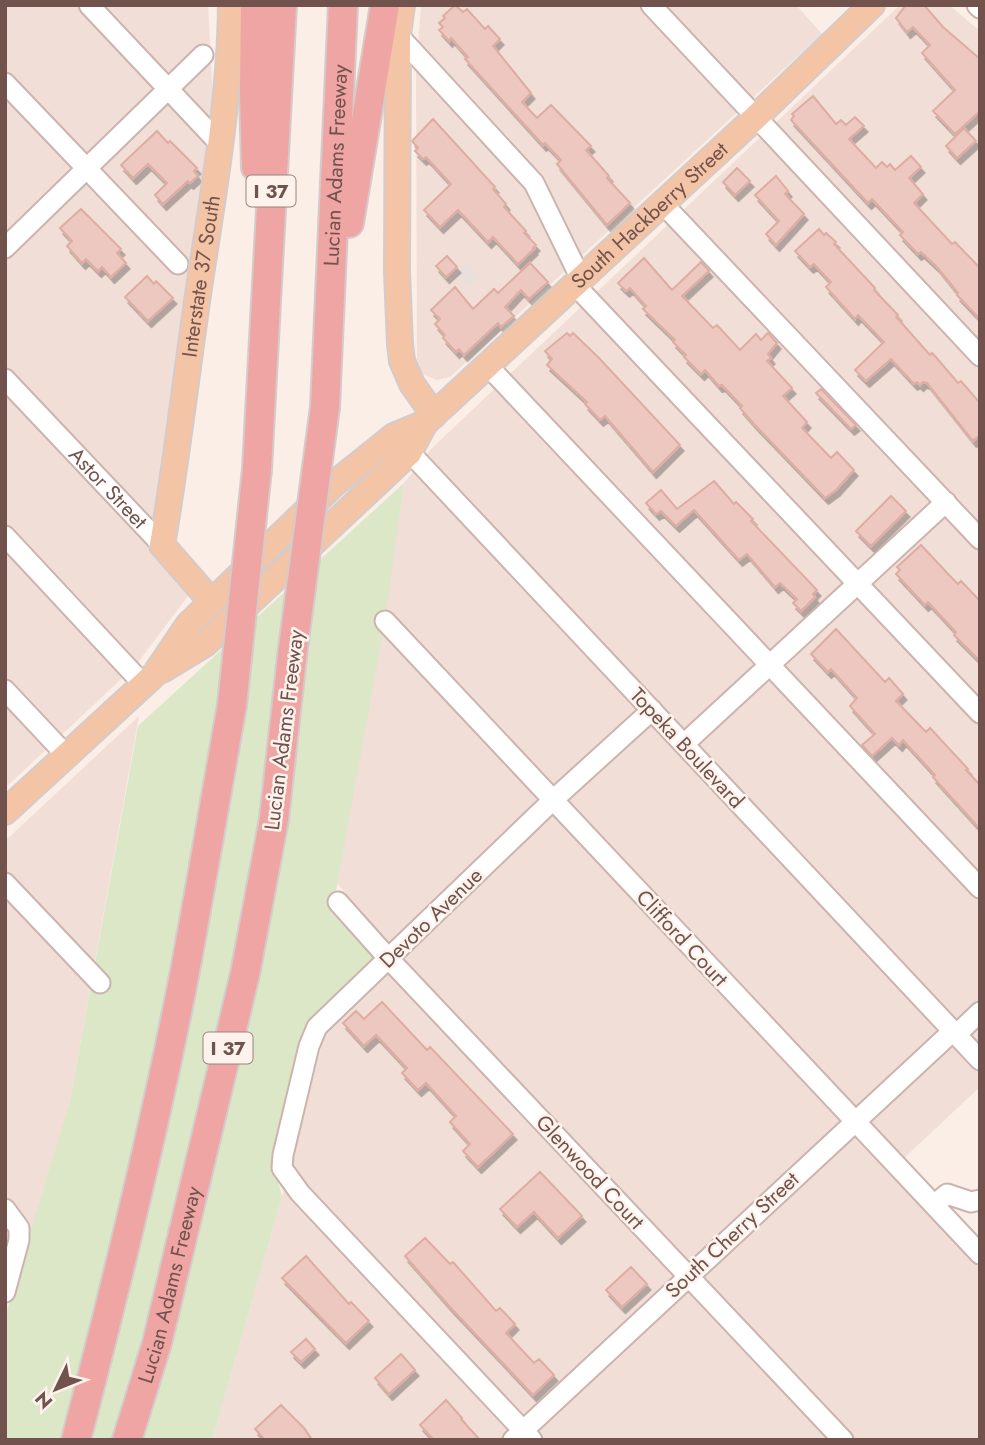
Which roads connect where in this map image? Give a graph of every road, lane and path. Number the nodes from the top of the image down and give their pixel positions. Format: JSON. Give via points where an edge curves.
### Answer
{"nodes":[{"id":1,"x":89,"y":5,"type":"edge"},
{"id":2,"x":231,"y":5,"type":"edge"},
{"id":3,"x":255,"y":5,"type":"edge"},
{"id":4,"x":282,"y":5,"type":"edge"},
{"id":5,"x":343,"y":5,"type":"edge"},
{"id":6,"x":384,"y":5,"type":"edge"},
{"id":7,"x":402,"y":5,"type":"edge"},
{"id":8,"x":651,"y":5,"type":"edge"},
{"id":9,"x":872,"y":5,"type":"edge"},
{"id":10,"x":398,"y":35,"type":"junction"},
{"id":11,"x":203,"y":55,"type":"dead end"},
{"id":12,"x":5,"y":83,"type":"edge"},
{"id":13,"x":168,"y":89,"type":"junction"},
{"id":14,"x":756,"y":117,"type":"junction"},
{"id":15,"x":220,"y":145,"type":"junction"},
{"id":16,"x":86,"y":169,"type":"junction"},
{"id":17,"x":663,"y":204,"type":"junction"},
{"id":18,"x":5,"y":248,"type":"edge"},
{"id":19,"x":178,"y":264,"type":"dead end"},
{"id":20,"x":578,"y":282,"type":"junction"},
{"id":21,"x":328,"y":354,"type":"junction"},
{"id":22,"x":980,"y":356,"type":"edge"},
{"id":23,"x":487,"y":365,"type":"junction"},
{"id":24,"x":263,"y":376,"type":"junction"},
{"id":25,"x":5,"y":379,"type":"edge"},
{"id":26,"x":430,"y":419,"type":"junction"},
{"id":27,"x":402,"y":444,"type":"junction"},
{"id":28,"x":946,"y":502,"type":"junction"},
{"id":29,"x":5,"y":536,"type":"edge"},
{"id":30,"x":980,"y":539,"type":"edge"},
{"id":31,"x":162,"y":545,"type":"junction"},
{"id":32,"x":857,"y":583,"type":"junction"},
{"id":33,"x":211,"y":601,"type":"junction"},
{"id":34,"x":385,"y":621,"type":"dead end"},
{"id":35,"x":769,"y":665,"type":"junction"},
{"id":36,"x":150,"y":680,"type":"junction"},
{"id":37,"x":5,"y":690,"type":"edge"},
{"id":38,"x":652,"y":710,"type":"junction"},
{"id":39,"x":980,"y":713,"type":"edge"},
{"id":40,"x":684,"y":744,"type":"junction"},
{"id":41,"x":66,"y":756,"type":"junction"},
{"id":42,"x":553,"y":800,"type":"junction"},
{"id":43,"x":5,"y":812,"type":"edge"},
{"id":44,"x":5,"y":883,"type":"edge"},
{"id":45,"x":980,"y":888,"type":"edge"},
{"id":46,"x":338,"y":902,"type":"dead end"},
{"id":47,"x":388,"y":958,"type":"junction"},
{"id":48,"x":100,"y":983,"type":"dead end"},
{"id":49,"x":980,"y":1012,"type":"edge"},
{"id":50,"x":954,"y":1033,"type":"junction"},
{"id":51,"x":980,"y":1060,"type":"edge"},
{"id":52,"x":855,"y":1121,"type":"junction"},
{"id":53,"x":980,"y":1200,"type":"edge"},
{"id":54,"x":934,"y":1205,"type":"junction"},
{"id":55,"x":5,"y":1209,"type":"edge"},
{"id":56,"x":980,"y":1254,"type":"edge"},
{"id":57,"x":688,"y":1276,"type":"junction"},
{"id":58,"x":5,"y":1292,"type":"edge"},
{"id":59,"x":523,"y":1437,"type":"edge"},
{"id":60,"x":76,"y":1440,"type":"edge"},
{"id":61,"x":127,"y":1440,"type":"edge"},
{"id":62,"x":843,"y":1440,"type":"edge"}],
"edges":[{"from":1,"to":13,"type":"street"},
{"from":2,"to":15,"type":"main road","name":"Interstate 37 South"},
{"from":3,"to":24,"type":"highway"},
{"from":4,"to":24,"type":"highway","number":"I 37"},
{"from":5,"to":21,"type":"highway","name":"Lucian Adams Freeway","number":"I 37"},
{"from":6,"to":21,"type":"highway"},
{"from":7,"to":10,"type":"main road"},
{"from":8,"to":14,"type":"street"},
{"from":9,"to":14,"type":"main road","name":"South Hackberry Street"},
{"from":10,"to":20,"type":"street","via":[[534,183]]},
{"from":10,"to":26,"type":"main road","via":[[400,344],[402,361]]},
{"from":11,"to":13,"type":"street"},
{"from":12,"to":16,"type":"street"},
{"from":13,"to":15,"type":"street"},
{"from":13,"to":16,"type":"street"},
{"from":14,"to":17,"type":"main road","name":"South Hackberry Street"},
{"from":14,"to":22,"type":"street"},
{"from":15,"to":31,"type":"main road","name":"Interstate 37 South"},
{"from":16,"to":18,"type":"street"},
{"from":16,"to":19,"type":"street"},
{"from":17,"to":20,"type":"main road","name":"South Hackberry Street"},
{"from":17,"to":28,"type":"street"},
{"from":20,"to":23,"type":"main road","name":"South Hackberry Street"},
{"from":20,"to":32,"type":"street"},
{"from":21,"to":61,"type":"highway","name":"Lucian Adams Freeway","number":"I 37","bridge":true,"via":[[274,819],[245,974],[157,1343]]},
{"from":23,"to":26,"type":"main road","name":"South Hackberry Street"},
{"from":23,"to":35,"type":"street"},
{"from":24,"to":60,"type":"highway","number":"I 37","bridge":true,"via":[[232,705],[184,977],[147,1152]]},
{"from":25,"to":31,"type":"street","name":"Astor Street"},
{"from":26,"to":27,"type":"main road","name":"South Hackberry Street"},
{"from":27,"to":33,"type":"main road","name":"South Hackberry Street","via":[[334,484]]},
{"from":27,"to":36,"type":"main road","name":"South Hackberry Street","via":[[205,644]]},
{"from":27,"to":38,"type":"street","name":"Topeka Boulevard"},
{"from":28,"to":30,"type":"street"},
{"from":28,"to":32,"type":"street"},
{"from":29,"to":36,"type":"street"},
{"from":31,"to":33,"type":"main road","name":"Astor Street"},
{"from":32,"to":35,"type":"street"},
{"from":32,"to":39,"type":"street"},
{"from":33,"to":36,"type":"main road","name":"South Hackberry Street","via":[[188,625]]},
{"from":34,"to":42,"type":"street","name":"Clifford Court"},
{"from":35,"to":40,"type":"street"},
{"from":35,"to":45,"type":"street"},
{"from":36,"to":41,"type":"main road","name":"South Hackberry Street"},
{"from":37,"to":41,"type":"street"},
{"from":38,"to":40,"type":"street","name":"Topeka Boulevard"},
{"from":38,"to":42,"type":"street","name":"Devoto Avenue"},
{"from":40,"to":50,"type":"street","name":"Topeka Boulevard"},
{"from":41,"to":43,"type":"main road","name":"South Hackberry Street"},
{"from":42,"to":47,"type":"street","name":"Devoto Avenue"},
{"from":42,"to":52,"type":"street","name":"Clifford Court"},
{"from":44,"to":48,"type":"street"},
{"from":46,"to":47,"type":"street","name":"Glenwood Court"},
{"from":47,"to":57,"type":"street","name":"Glenwood Court"},
{"from":47,"to":59,"type":"street","name":"Devoto Avenue","via":[[317,1027],[282,1168]]},
{"from":49,"to":50,"type":"street","name":"South Cherry Street"},
{"from":50,"to":51,"type":"street","name":"Topeka Boulevard"},
{"from":50,"to":52,"type":"street","name":"South Cherry Street"},
{"from":52,"to":54,"type":"street","name":"Clifford Court"},
{"from":52,"to":57,"type":"street","name":"South Cherry Street"},
{"from":53,"to":54,"type":"street","via":[[971,1202],[947,1194]]},
{"from":54,"to":56,"type":"street","name":"Clifford Court"},
{"from":55,"to":58,"type":"street","via":[[19,1228]]},
{"from":57,"to":59,"type":"street","name":"South Cherry Street"},
{"from":57,"to":62,"type":"street","name":"Glenwood Court"}]}
